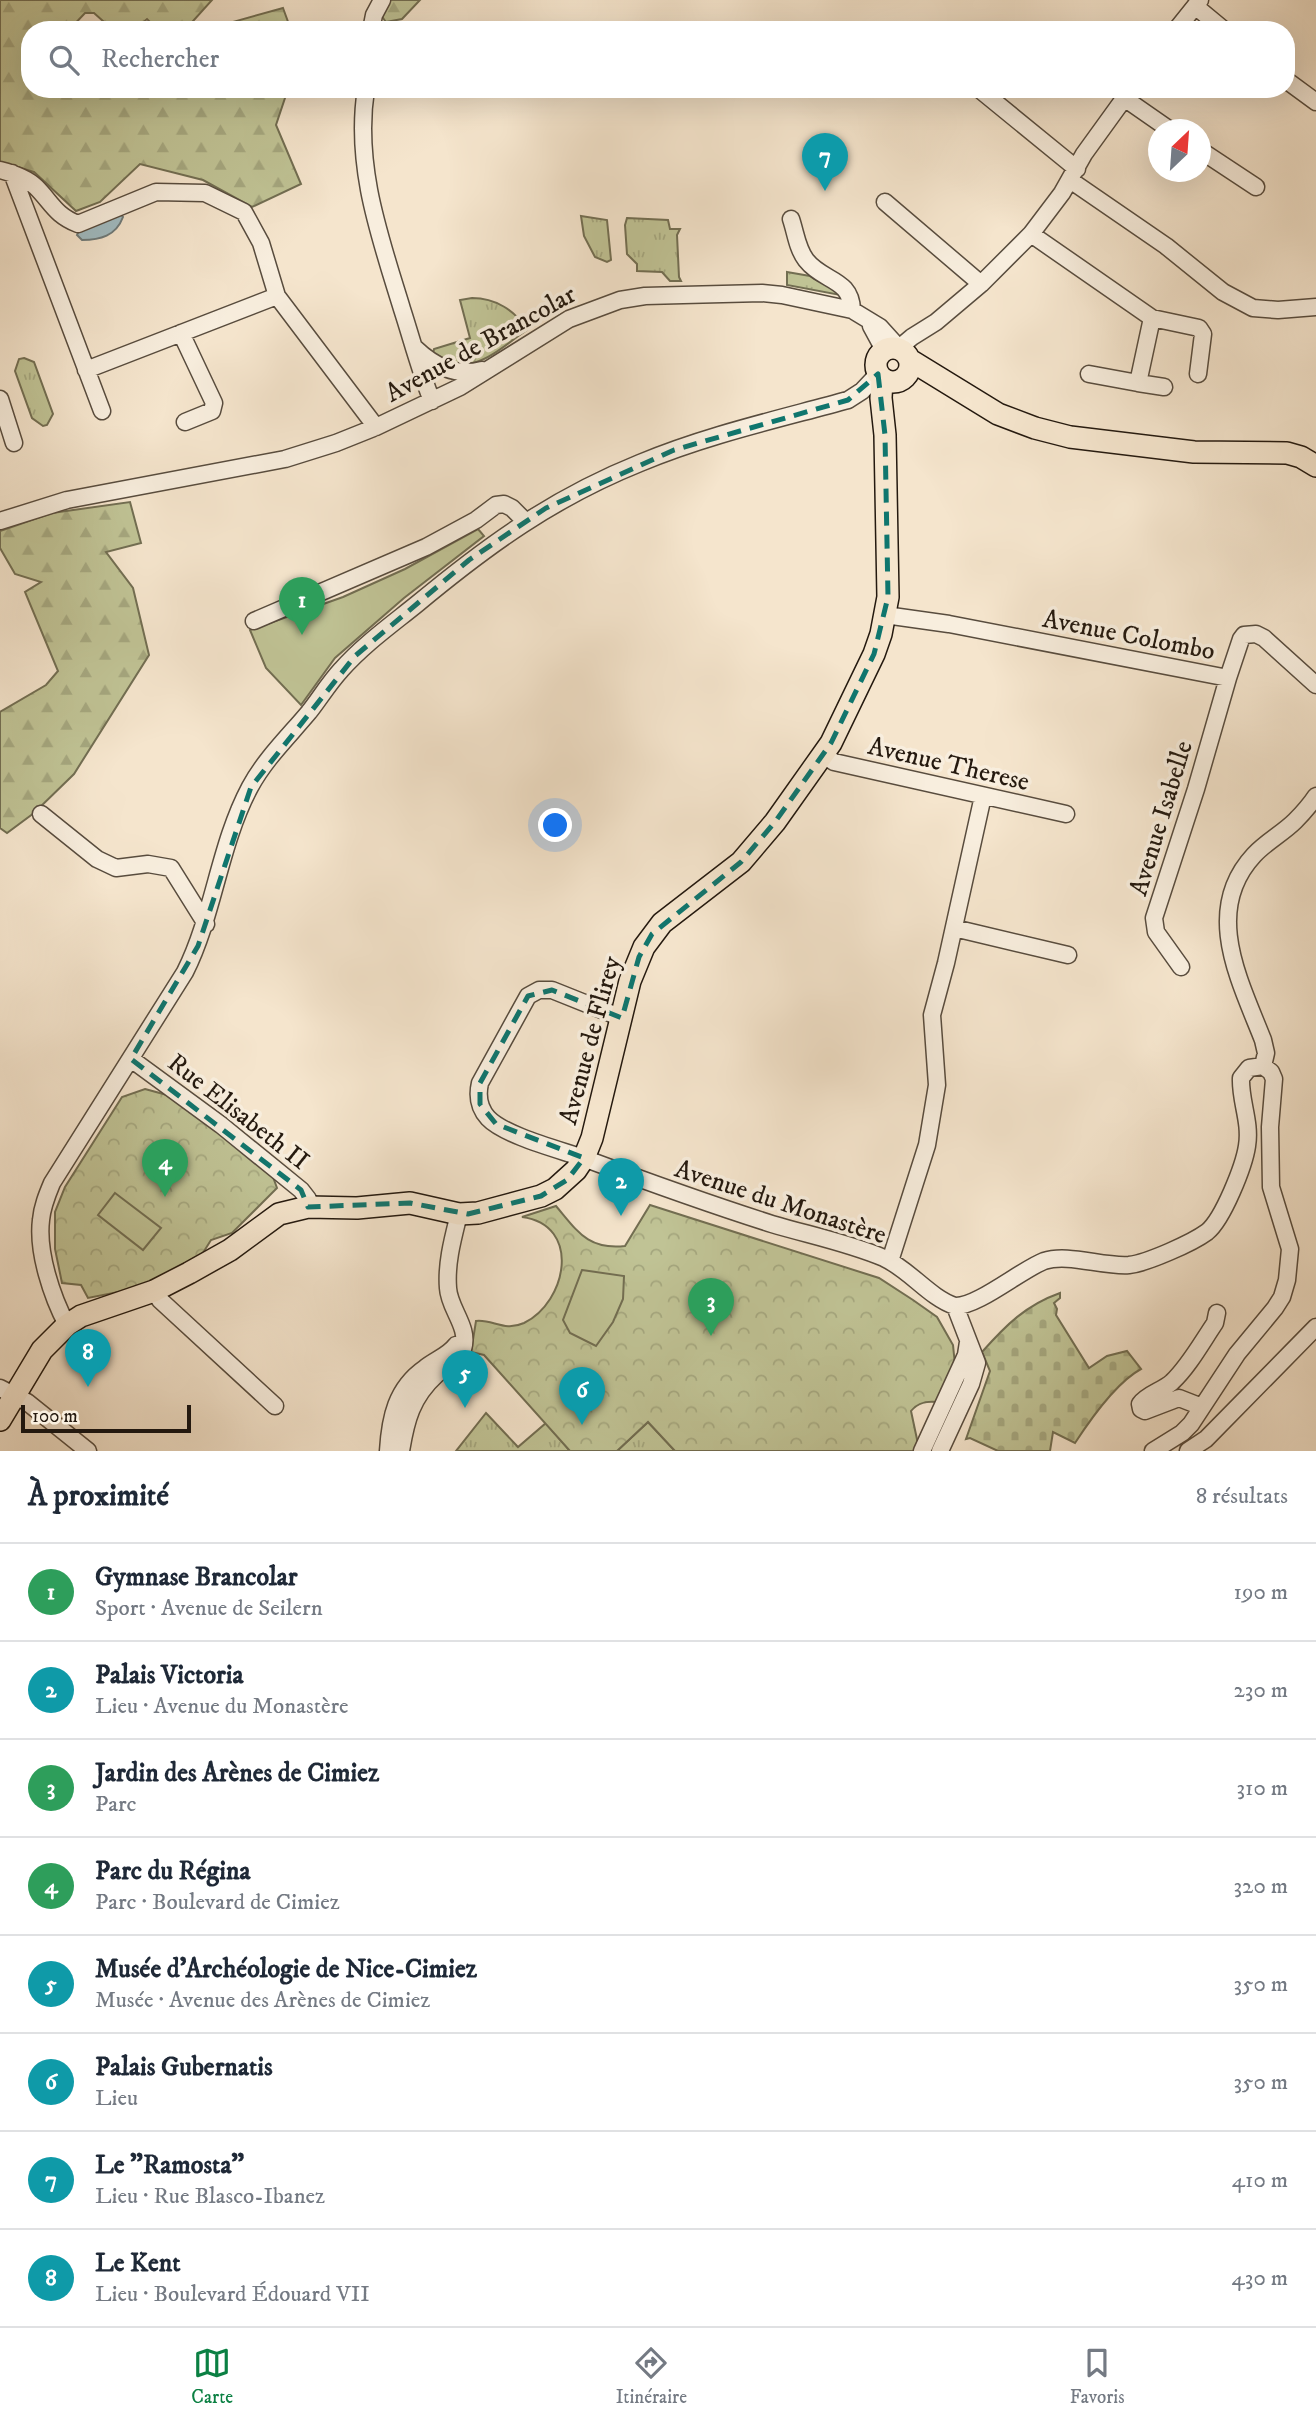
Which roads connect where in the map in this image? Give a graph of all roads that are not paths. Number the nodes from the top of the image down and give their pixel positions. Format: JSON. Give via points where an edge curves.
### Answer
{"nodes":[{"id":1,"x":382,"y":0,"type":"edge"},
{"id":2,"x":1197,"y":3,"type":"edge"},
{"id":3,"x":373,"y":21,"type":"edge"},
{"id":4,"x":1183,"y":21,"type":"edge"},
{"id":5,"x":1215,"y":21,"type":"edge"},
{"id":6,"x":1295,"y":87,"type":"edge"},
{"id":7,"x":365,"y":98,"type":"edge"},
{"id":8,"x":989,"y":98,"type":"edge"},
{"id":9,"x":1125,"y":98,"type":"edge"},
{"id":10,"x":1133,"y":98,"type":"edge"},
{"id":11,"x":1316,"y":102,"type":"edge"},
{"id":12,"x":1157,"y":119,"type":"edge"},
{"id":13,"x":1211,"y":157,"type":"edge"},
{"id":14,"x":6,"y":172,"type":"edge"},
{"id":15,"x":1073,"y":174,"type":"junction"},
{"id":16,"x":1256,"y":187,"type":"dead end"},
{"id":17,"x":885,"y":202,"type":"dead end"},
{"id":18,"x":791,"y":219,"type":"dead end"},
{"id":19,"x":1031,"y":234,"type":"junction"},
{"id":20,"x":981,"y":284,"type":"junction"},
{"id":21,"x":277,"y":296,"type":"junction"},
{"id":22,"x":1316,"y":307,"type":"edge"},
{"id":23,"x":859,"y":314,"type":"junction"},
{"id":24,"x":1152,"y":318,"type":"junction"},
{"id":25,"x":181,"y":333,"type":"junction"},
{"id":26,"x":415,"y":348,"type":"junction"},
{"id":27,"x":494,"y":366,"type":"junction"},
{"id":28,"x":896,"y":366,"type":"junction"},
{"id":29,"x":86,"y":370,"type":"junction"},
{"id":30,"x":1089,"y":374,"type":"dead end"},
{"id":31,"x":1198,"y":374,"type":"dead end"},
{"id":32,"x":1138,"y":383,"type":"junction"},
{"id":33,"x":1164,"y":387,"type":"dead end"},
{"id":34,"x":0,"y":400,"type":"edge"},
{"id":35,"x":432,"y":401,"type":"junction"},
{"id":36,"x":102,"y":411,"type":"dead end"},
{"id":37,"x":185,"y":422,"type":"dead end"},
{"id":38,"x":376,"y":427,"type":"junction"},
{"id":39,"x":14,"y":443,"type":"dead end"},
{"id":40,"x":1316,"y":466,"type":"edge"},
{"id":41,"x":0,"y":521,"type":"edge"},
{"id":42,"x":525,"y":521,"type":"junction"},
{"id":43,"x":885,"y":615,"type":"junction"},
{"id":44,"x":254,"y":621,"type":"dead end"},
{"id":45,"x":1228,"y":678,"type":"junction"},
{"id":46,"x":1316,"y":685,"type":"edge"},
{"id":47,"x":823,"y":755,"type":"junction"},
{"id":48,"x":983,"y":796,"type":"junction"},
{"id":49,"x":1316,"y":796,"type":"edge"},
{"id":50,"x":41,"y":814,"type":"dead end"},
{"id":51,"x":1066,"y":814,"type":"dead end"},
{"id":52,"x":206,"y":923,"type":"junction"},
{"id":53,"x":954,"y":928,"type":"junction"},
{"id":54,"x":1068,"y":955,"type":"dead end"},
{"id":55,"x":1181,"y":967,"type":"dead end"},
{"id":56,"x":622,"y":1017,"type":"junction"},
{"id":57,"x":131,"y":1059,"type":"junction"},
{"id":58,"x":1263,"y":1066,"type":"junction"},
{"id":59,"x":584,"y":1158,"type":"junction"},
{"id":60,"x":308,"y":1206,"type":"junction"},
{"id":61,"x":459,"y":1214,"type":"junction"},
{"id":62,"x":890,"y":1261,"type":"junction"},
{"id":63,"x":974,"y":1280,"type":"dead end"},
{"id":64,"x":154,"y":1291,"type":"junction"},
{"id":65,"x":980,"y":1296,"type":"junction"},
{"id":66,"x":955,"y":1306,"type":"junction"},
{"id":67,"x":1217,"y":1313,"type":"dead end"},
{"id":68,"x":67,"y":1325,"type":"junction"},
{"id":69,"x":1316,"y":1327,"type":"edge"},
{"id":70,"x":463,"y":1331,"type":"junction"},
{"id":71,"x":968,"y":1342,"type":"junction"},
{"id":72,"x":7,"y":1392,"type":"edge"},
{"id":73,"x":275,"y":1406,"type":"dead end"},
{"id":74,"x":1202,"y":1407,"type":"junction"},
{"id":75,"x":0,"y":1420,"type":"edge"},
{"id":76,"x":88,"y":1451,"type":"edge"},
{"id":77,"x":388,"y":1451,"type":"edge"},
{"id":78,"x":401,"y":1451,"type":"edge"},
{"id":79,"x":922,"y":1451,"type":"edge"},
{"id":80,"x":940,"y":1451,"type":"edge"},
{"id":81,"x":1153,"y":1451,"type":"edge"},
{"id":82,"x":1188,"y":1451,"type":"edge"}],
"edges":[{"from":1,"to":3,"type":"street"},
{"from":2,"to":4,"type":"street"},
{"from":2,"to":5,"type":"street"},
{"from":6,"to":11,"type":"street"},
{"from":7,"to":26,"type":"street","via":[[365,166],[383,245]]},
{"from":8,"to":15,"type":"street"},
{"from":9,"to":15,"type":"street"},
{"from":10,"to":12,"type":"street"},
{"from":13,"to":16,"type":"street"},
{"from":14,"to":21,"type":"street","via":[[34,185],[63,218],[78,224],[156,191],[205,193],[244,212],[261,243]]},
{"from":14,"to":29,"type":"street"},
{"from":15,"to":19,"type":"street"},
{"from":15,"to":22,"type":"street","via":[[1223,292],[1253,308]]},
{"from":17,"to":20,"type":"street"},
{"from":18,"to":23,"type":"street","via":[[800,251],[817,272],[848,290]]},
{"from":19,"to":20,"type":"street"},
{"from":19,"to":24,"type":"street"},
{"from":20,"to":28,"type":"street","via":[[912,337]]},
{"from":21,"to":25,"type":"street"},
{"from":21,"to":38,"type":"street"},
{"from":23,"to":27,"type":"street","name":"Avenue de Brancolar","via":[[829,303],[762,293],[633,298],[569,319]]},
{"from":23,"to":28,"type":"street"},
{"from":24,"to":31,"type":"street","via":[[1199,328],[1203,334]]},
{"from":24,"to":32,"type":"street"},
{"from":25,"to":29,"type":"street"},
{"from":25,"to":37,"type":"street","via":[[214,403],[212,411]]},
{"from":26,"to":27,"type":"street","via":[[427,360],[452,372]]},
{"from":26,"to":35,"type":"street"},
{"from":27,"to":35,"type":"street","name":"Avenue de Brancolar"},
{"from":28,"to":40,"type":"main road","via":[[941,378],[998,414],[1053,433],[1194,452],[1287,453]]},
{"from":28,"to":42,"type":"street","via":[[848,400],[651,458],[579,490]]},
{"from":28,"to":43,"type":"main road","name":"Avenue de Flirey","via":[[881,417],[888,570]]},
{"from":29,"to":36,"type":"street"},
{"from":30,"to":32,"type":"street"},
{"from":32,"to":33,"type":"street"},
{"from":34,"to":39,"type":"street"},
{"from":35,"to":38,"type":"street","name":"Avenue de Brancolar"},
{"from":38,"to":41,"type":"street","name":"Avenue de Brancolar","via":[[285,459],[83,496]]},
{"from":42,"to":44,"type":"street","via":[[512,508],[496,505],[426,547]]},
{"from":42,"to":52,"type":"street","via":[[469,560],[355,656],[270,758],[243,803]]},
{"from":43,"to":45,"type":"street","name":"Avenue Colombo"},
{"from":43,"to":47,"type":"main road","name":"Avenue de Flirey","via":[[847,714]]},
{"from":45,"to":46,"type":"street","name":"Avenue Colombo","via":[[1241,639],[1250,633],[1264,638]]},
{"from":45,"to":55,"type":"street","name":"Avenue Isabelle","via":[[1154,918],[1156,932]]},
{"from":47,"to":48,"type":"street","name":"Avenue Therese","via":[[834,762]]},
{"from":47,"to":56,"type":"main road","name":"Avenue de Flirey","via":[[754,849],[652,934],[634,969]]},
{"from":48,"to":51,"type":"street","name":"Avenue Therese"},
{"from":48,"to":53,"type":"street"},
{"from":49,"to":58,"type":"street","via":[[1296,820],[1254,855],[1234,888],[1226,924],[1230,952],[1263,1040]]},
{"from":50,"to":52,"type":"street","via":[[97,859],[116,868],[148,864],[171,869]]},
{"from":52,"to":57,"type":"street","via":[[185,972]]},
{"from":53,"to":54,"type":"street"},
{"from":53,"to":62,"type":"street","via":[[933,1015],[937,1085],[926,1145]]},
{"from":56,"to":59,"type":"main road","name":"Avenue de Flirey"},
{"from":56,"to":59,"type":"street","name":"Avenue du Monastère","via":[[552,990],[540,990],[528,996],[480,1083],[480,1104],[496,1124]]},
{"from":57,"to":60,"type":"street","name":"Rue Elisabeth II","via":[[301,1190]]},
{"from":57,"to":68,"type":"street","via":[[44,1203],[41,1237],[54,1299]]},
{"from":58,"to":65,"type":"street","via":[[1249,1068],[1241,1078],[1247,1145],[1234,1188],[1208,1231],[1131,1265],[1044,1261]]},
{"from":58,"to":74,"type":"street","via":[[1273,1079],[1271,1188],[1290,1249],[1287,1280],[1282,1297]]},
{"from":59,"to":61,"type":"main road","via":[[567,1180],[541,1196]]},
{"from":59,"to":62,"type":"street","name":"Avenue du Monastère","via":[[678,1194]]},
{"from":60,"to":61,"type":"main road","via":[[367,1208],[410,1203]]},
{"from":60,"to":64,"type":"main road","via":[[279,1214],[219,1257]]},
{"from":61,"to":70,"type":"street","via":[[448,1286]]},
{"from":62,"to":66,"type":"street","name":"Avenue du Monastère"},
{"from":63,"to":65,"type":"street"},
{"from":64,"to":68,"type":"main road"},
{"from":64,"to":73,"type":"street"},
{"from":65,"to":66,"type":"street"},
{"from":66,"to":71,"type":"street"},
{"from":67,"to":74,"type":"street","via":[[1215,1323],[1175,1379],[1140,1404],[1145,1411],[1179,1398]]},
{"from":68,"to":72,"type":"main road"},
{"from":69,"to":82,"type":"street","via":[[1206,1439]]},
{"from":70,"to":77,"type":"street","via":[[453,1349],[417,1373],[401,1393],[392,1413]]},
{"from":70,"to":78,"type":"street","via":[[459,1356],[415,1399]]},
{"from":71,"to":79,"type":"street"},
{"from":71,"to":80,"type":"street","via":[[976,1371]]},
{"from":72,"to":75,"type":"main road"},
{"from":72,"to":76,"type":"street","via":[[27,1402]]},
{"from":74,"to":81,"type":"street","via":[[1182,1433]]}]}
